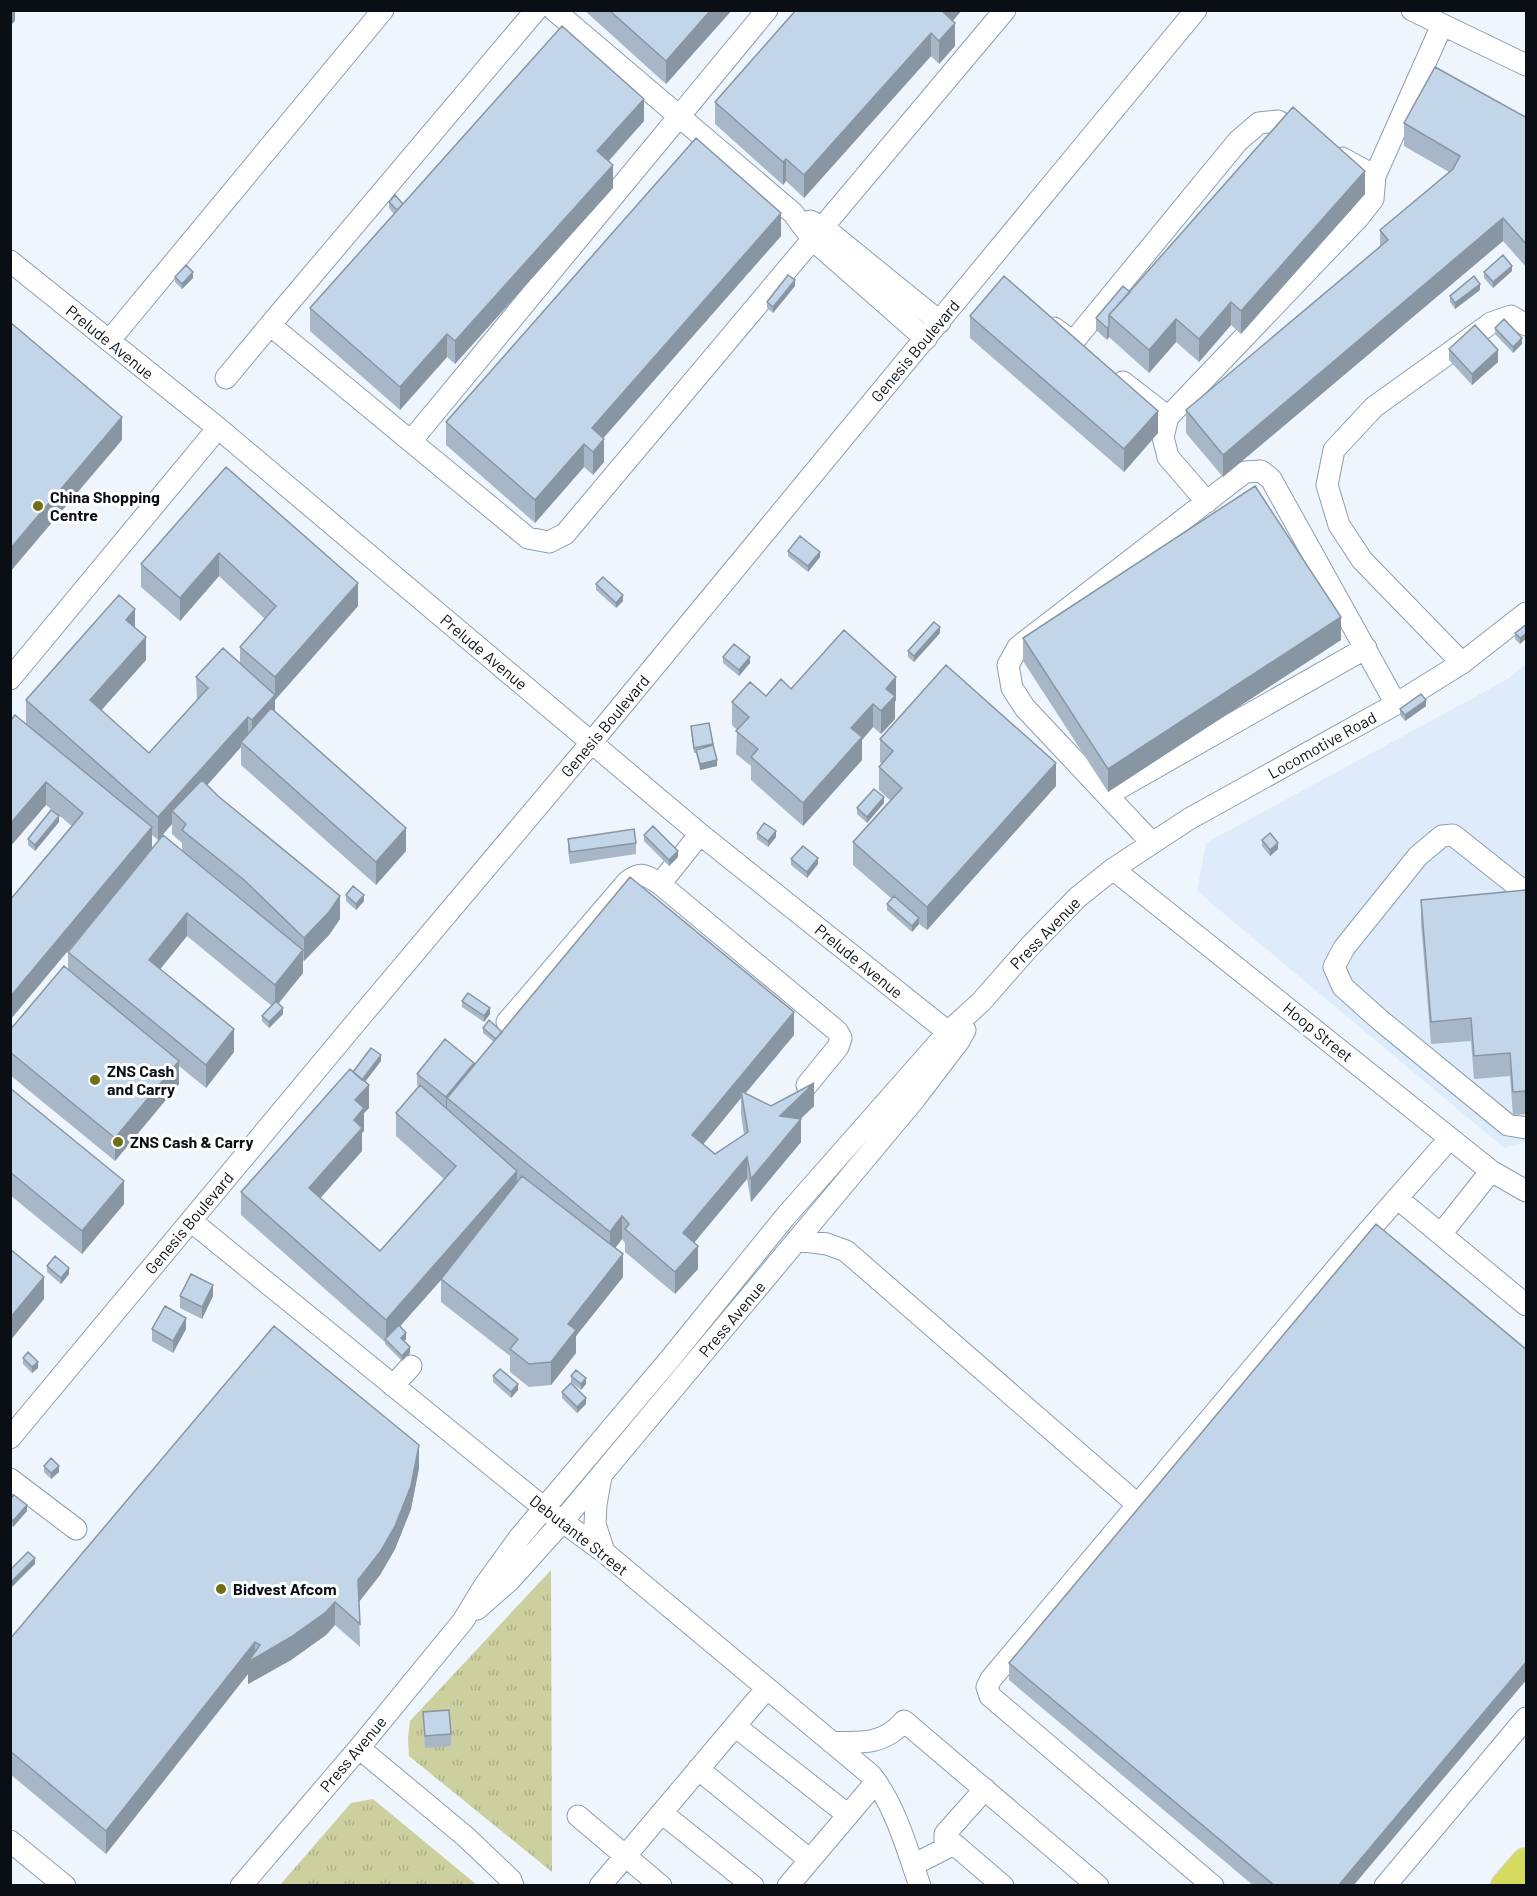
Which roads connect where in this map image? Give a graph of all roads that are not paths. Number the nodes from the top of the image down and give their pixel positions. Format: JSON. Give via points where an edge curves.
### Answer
{"nodes":[{"id":1,"x":383,"y":10,"type":"edge"},
{"id":2,"x":536,"y":10,"type":"edge"},
{"id":3,"x":554,"y":10,"type":"edge"},
{"id":4,"x":767,"y":10,"type":"edge"},
{"id":5,"x":1005,"y":10,"type":"edge"},
{"id":6,"x":1196,"y":10,"type":"edge"},
{"id":7,"x":1412,"y":10,"type":"edge"},
{"id":8,"x":1442,"y":25,"type":"junction"},
{"id":9,"x":1527,"y":65,"type":"edge"},
{"id":10,"x":679,"y":116,"type":"junction"},
{"id":11,"x":1375,"y":176,"type":"junction"},
{"id":12,"x":818,"y":233,"type":"junction"},
{"id":13,"x":10,"y":261,"type":"edge"},
{"id":14,"x":1038,"y":315,"type":"edge"},
{"id":15,"x":940,"y":322,"type":"junction"},
{"id":16,"x":270,"y":325,"type":"junction"},
{"id":17,"x":1527,"y":325,"type":"edge"},
{"id":18,"x":926,"y":339,"type":"junction"},
{"id":19,"x":110,"y":341,"type":"junction"},
{"id":20,"x":1073,"y":342,"type":"junction"},
{"id":21,"x":1090,"y":356,"type":"edge"},
{"id":22,"x":1107,"y":370,"type":"edge"},
{"id":23,"x":226,"y":378,"type":"dead end"},
{"id":24,"x":1167,"y":417,"type":"junction"},
{"id":25,"x":218,"y":428,"type":"junction"},
{"id":26,"x":411,"y":441,"type":"junction"},
{"id":27,"x":1207,"y":502,"type":"junction"},
{"id":28,"x":1527,"y":613,"type":"edge"},
{"id":29,"x":1366,"y":648,"type":"junction"},
{"id":30,"x":1462,"y":663,"type":"junction"},
{"id":31,"x":10,"y":679,"type":"edge"},
{"id":32,"x":1396,"y":704,"type":"junction"},
{"id":33,"x":591,"y":743,"type":"junction"},
{"id":34,"x":1107,"y":795,"type":"junction"},
{"id":35,"x":700,"y":834,"type":"junction"},
{"id":36,"x":1152,"y":843,"type":"junction"},
{"id":37,"x":1113,"y":868,"type":"junction"},
{"id":38,"x":660,"y":884,"type":"junction"},
{"id":39,"x":1527,"y":893,"type":"edge"},
{"id":40,"x":507,"y":1023,"type":"edge"},
{"id":41,"x":954,"y":1036,"type":"junction"},
{"id":42,"x":807,"y":1085,"type":"edge"},
{"id":43,"x":1527,"y":1128,"type":"edge"},
{"id":44,"x":1450,"y":1138,"type":"junction"},
{"id":45,"x":837,"y":1158,"type":"junction"},
{"id":46,"x":1491,"y":1171,"type":"junction"},
{"id":47,"x":853,"y":1172,"type":"junction"},
{"id":48,"x":1527,"y":1191,"type":"edge"},
{"id":49,"x":1397,"y":1198,"type":"junction"},
{"id":50,"x":191,"y":1221,"type":"junction"},
{"id":51,"x":1441,"y":1234,"type":"junction"},
{"id":52,"x":797,"y":1240,"type":"junction"},
{"id":53,"x":1527,"y":1305,"type":"edge"},
{"id":54,"x":411,"y":1366,"type":"dead end"},
{"id":55,"x":393,"y":1386,"type":"junction"},
{"id":56,"x":10,"y":1438,"type":"edge"},
{"id":57,"x":602,"y":1475,"type":"junction"},
{"id":58,"x":10,"y":1479,"type":"edge"},
{"id":59,"x":1138,"y":1505,"type":"junction"},
{"id":60,"x":544,"y":1508,"type":"junction"},
{"id":61,"x":562,"y":1522,"type":"junction"},
{"id":62,"x":76,"y":1529,"type":"dead end"},
{"id":63,"x":541,"y":1547,"type":"junction"},
{"id":64,"x":604,"y":1552,"type":"junction"},
{"id":65,"x":463,"y":1621,"type":"junction"},
{"id":66,"x":767,"y":1688,"type":"junction"},
{"id":67,"x":1527,"y":1718,"type":"edge"},
{"id":68,"x":735,"y":1726,"type":"junction"},
{"id":69,"x":831,"y":1742,"type":"junction"},
{"id":70,"x":359,"y":1748,"type":"junction"},
{"id":71,"x":698,"y":1769,"type":"junction"},
{"id":72,"x":876,"y":1782,"type":"junction"},
{"id":73,"x":985,"y":1789,"type":"junction"},
{"id":74,"x":662,"y":1812,"type":"junction"},
{"id":75,"x":848,"y":1815,"type":"junction"},
{"id":76,"x":578,"y":1816,"type":"dead end"},
{"id":77,"x":10,"y":1841,"type":"edge"},
{"id":78,"x":948,"y":1846,"type":"junction"},
{"id":79,"x":625,"y":1856,"type":"junction"},
{"id":80,"x":810,"y":1860,"type":"junction"},
{"id":81,"x":1527,"y":1863,"type":"edge"},
{"id":82,"x":913,"y":1865,"type":"junction"},
{"id":83,"x":65,"y":1886,"type":"edge"},
{"id":84,"x":241,"y":1886,"type":"edge"},
{"id":85,"x":513,"y":1886,"type":"edge"},
{"id":86,"x":600,"y":1886,"type":"edge"},
{"id":87,"x":661,"y":1886,"type":"edge"},
{"id":88,"x":753,"y":1886,"type":"edge"},
{"id":89,"x":788,"y":1886,"type":"edge"},
{"id":90,"x":920,"y":1886,"type":"edge"},
{"id":91,"x":1003,"y":1886,"type":"edge"},
{"id":92,"x":1098,"y":1886,"type":"edge"},
{"id":93,"x":1213,"y":1886,"type":"edge"},
{"id":94,"x":1385,"y":1886,"type":"edge"},
{"id":95,"x":1506,"y":1886,"type":"edge"}],
"edges":[{"from":1,"to":19,"type":"street"},
{"from":2,"to":16,"type":"street"},
{"from":3,"to":10,"type":"street"},
{"from":4,"to":10,"type":"street"},
{"from":5,"to":12,"type":"street"},
{"from":6,"to":15,"type":"street","name":"Genesis Boulevard"},
{"from":7,"to":8,"type":"street"},
{"from":8,"to":9,"type":"street"},
{"from":8,"to":11,"type":"street"},
{"from":10,"to":12,"type":"street"},
{"from":10,"to":26,"type":"street"},
{"from":11,"to":20,"type":"street","via":[[1278,121],[1259,123],[1238,141]]},
{"from":11,"to":24,"type":"street","via":[[1373,199],[1359,217]]},
{"from":12,"to":15,"type":"street"},
{"from":12,"to":18,"type":"street"},
{"from":12,"to":26,"type":"street","via":[[564,534],[549,542],[528,538]]},
{"from":13,"to":19,"type":"street","name":"Prelude Avenue"},
{"from":14,"to":20,"type":"street"},
{"from":15,"to":18,"type":"street","name":"Genesis Boulevard"},
{"from":16,"to":23,"type":"street"},
{"from":16,"to":26,"type":"street"},
{"from":17,"to":30,"type":"street","via":[[1511,316],[1491,323],[1374,407],[1335,450],[1327,485],[1339,525],[1362,560]]},
{"from":18,"to":33,"type":"street","name":"Genesis Boulevard"},
{"from":19,"to":25,"type":"street","name":"Prelude Avenue"},
{"from":20,"to":21,"type":"street"},
{"from":22,"to":24,"type":"street"},
{"from":24,"to":27,"type":"street","via":[[1163,437],[1168,457]]},
{"from":25,"to":31,"type":"street"},
{"from":25,"to":33,"type":"street","name":"Prelude Avenue"},
{"from":27,"to":29,"type":"street","via":[[1245,472],[1261,471],[1271,479]]},
{"from":27,"to":34,"type":"street","via":[[1018,647],[1008,664],[1012,688],[1025,708]]},
{"from":28,"to":30,"type":"street","name":"Locomotive Road"},
{"from":29,"to":32,"type":"street"},
{"from":29,"to":34,"type":"street"},
{"from":30,"to":32,"type":"street","name":"Locomotive Road"},
{"from":32,"to":36,"type":"street","name":"Locomotive Road"},
{"from":33,"to":35,"type":"street","name":"Prelude Avenue"},
{"from":33,"to":50,"type":"street","name":"Genesis Boulevard"},
{"from":34,"to":36,"type":"street"},
{"from":35,"to":38,"type":"street"},
{"from":35,"to":41,"type":"street","name":"Prelude Avenue"},
{"from":36,"to":37,"type":"street","name":"Locomotive Road"},
{"from":37,"to":41,"type":"street","name":"Press Avenue","via":[[1031,945]]},
{"from":37,"to":44,"type":"street","name":"Hoop Street"},
{"from":38,"to":40,"type":"street","via":[[641,874],[627,882]]},
{"from":38,"to":42,"type":"street","via":[[837,1031],[841,1038],[838,1047]]},
{"from":39,"to":43,"type":"street","via":[[1453,835],[1442,836],[1418,856],[1344,948],[1334,968],[1343,987],[1380,1020],[1508,1125]]},
{"from":41,"to":45,"type":"street","name":"Press Avenue"},
{"from":41,"to":47,"type":"street","name":"Press Avenue","via":[[914,1100]]},
{"from":44,"to":46,"type":"street","name":"Hoop Street"},
{"from":44,"to":49,"type":"street"},
{"from":45,"to":47,"type":"street"},
{"from":45,"to":60,"type":"street","name":"Press Avenue"},
{"from":46,"to":48,"type":"street","name":"Hoop Street"},
{"from":46,"to":51,"type":"street"},
{"from":47,"to":52,"type":"street","name":"Press Avenue"},
{"from":49,"to":51,"type":"street"},
{"from":49,"to":59,"type":"street"},
{"from":50,"to":55,"type":"street","name":"Debutante Street"},
{"from":50,"to":56,"type":"street","name":"Genesis Boulevard"},
{"from":51,"to":53,"type":"street"},
{"from":52,"to":57,"type":"street","name":"Press Avenue"},
{"from":52,"to":59,"type":"street","via":[[846,1251]]},
{"from":54,"to":55,"type":"street"},
{"from":55,"to":60,"type":"street","name":"Debutante Street"},
{"from":57,"to":61,"type":"street","name":"Press Avenue"},
{"from":57,"to":64,"type":"street","via":[[595,1524]]},
{"from":58,"to":62,"type":"street"},
{"from":59,"to":93,"type":"street","via":[[987,1687],[990,1696]]},
{"from":60,"to":61,"type":"street","name":"Debutante Street"},
{"from":60,"to":65,"type":"street","name":"Press Avenue","via":[[498,1566]]},
{"from":61,"to":63,"type":"street","name":"Press Avenue"},
{"from":61,"to":64,"type":"street","name":"Debutante Street"},
{"from":63,"to":64,"type":"street","via":[[561,1544]]},
{"from":63,"to":65,"type":"street","name":"Press Avenue"},
{"from":64,"to":66,"type":"street","name":"Debutante Street"},
{"from":65,"to":70,"type":"street","name":"Press Avenue"},
{"from":66,"to":68,"type":"street"},
{"from":66,"to":69,"type":"street","name":"Debutante Street"},
{"from":67,"to":94,"type":"street"},
{"from":68,"to":71,"type":"street"},
{"from":68,"to":75,"type":"street"},
{"from":69,"to":72,"type":"street","name":"Debutante Street"},
{"from":69,"to":73,"type":"street","via":[[870,1742],[896,1731],[904,1721]]},
{"from":70,"to":84,"type":"street","name":"Press Avenue"},
{"from":70,"to":85,"type":"street","via":[[466,1837]]},
{"from":71,"to":74,"type":"street"},
{"from":71,"to":80,"type":"street"},
{"from":72,"to":75,"type":"street"},
{"from":72,"to":82,"type":"street","name":"Debutante Street"},
{"from":73,"to":78,"type":"street","via":[[945,1834]]},
{"from":73,"to":92,"type":"street"},
{"from":74,"to":79,"type":"street"},
{"from":74,"to":88,"type":"street"},
{"from":75,"to":80,"type":"street"},
{"from":76,"to":79,"type":"street"},
{"from":77,"to":83,"type":"street"},
{"from":78,"to":82,"type":"street"},
{"from":78,"to":91,"type":"street","via":[[954,1844]]},
{"from":79,"to":86,"type":"street"},
{"from":79,"to":87,"type":"street"},
{"from":80,"to":89,"type":"street"},
{"from":81,"to":95,"type":"highway"},
{"from":82,"to":90,"type":"street","name":"Debutante Street"}]}
